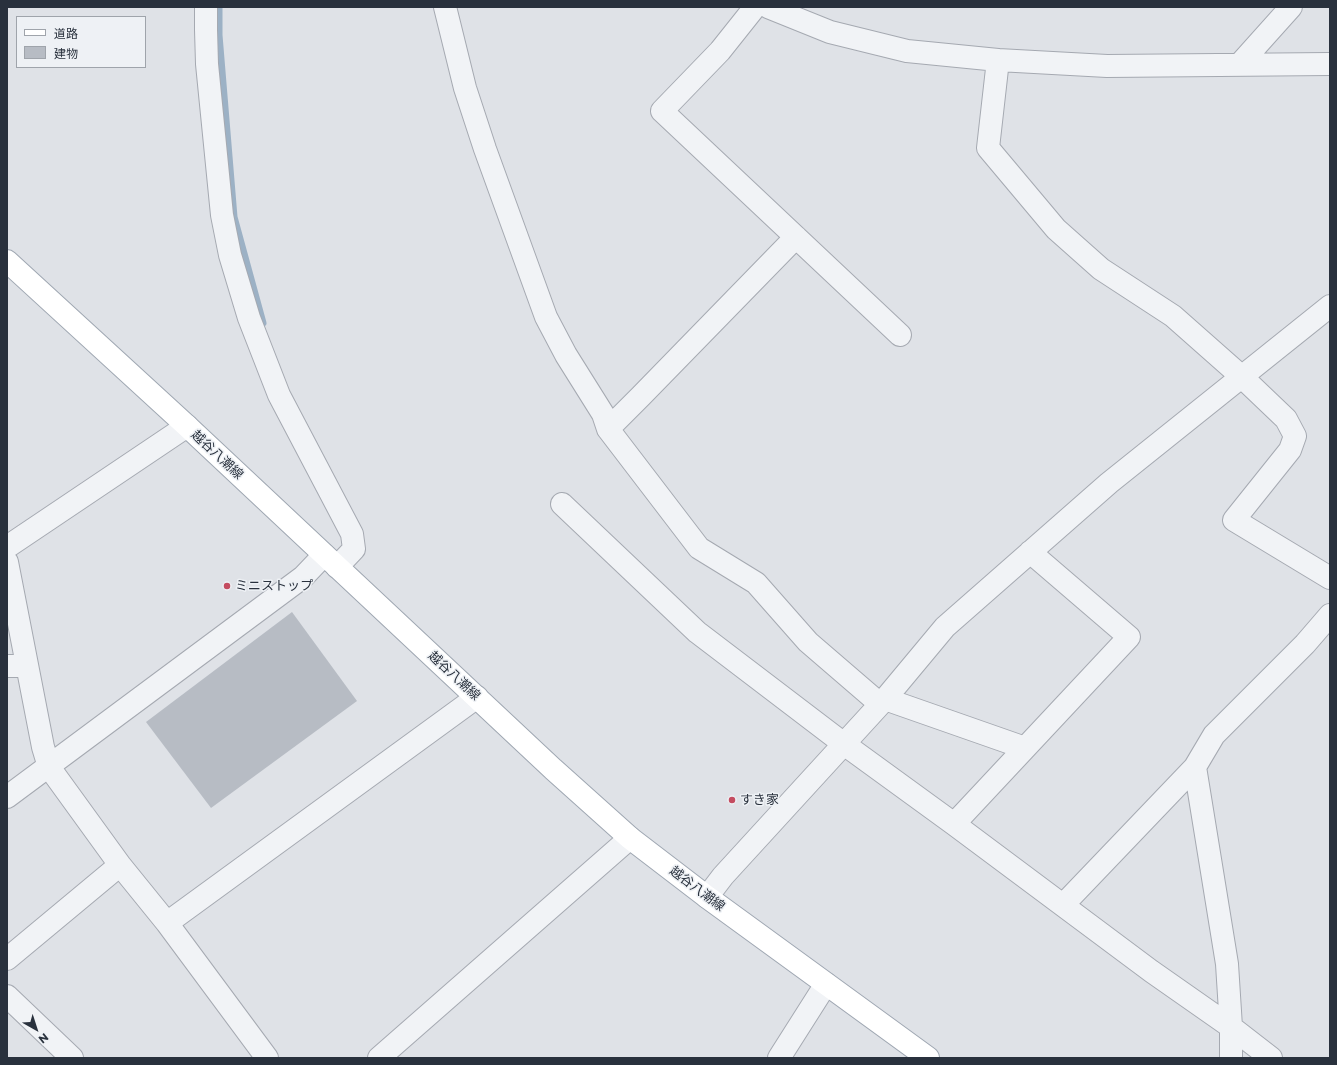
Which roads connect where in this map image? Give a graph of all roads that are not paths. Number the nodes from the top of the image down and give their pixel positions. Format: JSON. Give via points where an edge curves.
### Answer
{"nodes":[{"id":1,"x":206,"y":7,"type":"edge"},
{"id":2,"x":445,"y":7,"type":"edge"},
{"id":3,"x":755,"y":7,"type":"edge"},
{"id":4,"x":768,"y":7,"type":"edge"},
{"id":5,"x":1292,"y":7,"type":"edge"},
{"id":6,"x":998,"y":60,"type":"junction"},
{"id":7,"x":1330,"y":64,"type":"edge"},
{"id":8,"x":1239,"y":65,"type":"junction"},
{"id":9,"x":796,"y":236,"type":"junction"},
{"id":10,"x":7,"y":261,"type":"edge"},
{"id":11,"x":1330,"y":306,"type":"edge"},
{"id":12,"x":900,"y":335,"type":"dead end"},
{"id":13,"x":1242,"y":377,"type":"junction"},
{"id":14,"x":187,"y":426,"type":"junction"},
{"id":15,"x":608,"y":429,"type":"junction"},
{"id":16,"x":562,"y":504,"type":"dead end"},
{"id":17,"x":7,"y":547,"type":"edge"},
{"id":18,"x":1030,"y":552,"type":"junction"},
{"id":19,"x":330,"y":561,"type":"junction"},
{"id":20,"x":7,"y":562,"type":"edge"},
{"id":21,"x":1330,"y":578,"type":"edge"},
{"id":22,"x":1330,"y":615,"type":"edge"},
{"id":23,"x":17,"y":666,"type":"edge"},
{"id":24,"x":477,"y":698,"type":"junction"},
{"id":25,"x":882,"y":702,"type":"junction"},
{"id":26,"x":844,"y":744,"type":"junction"},
{"id":27,"x":1025,"y":748,"type":"junction"},
{"id":28,"x":49,"y":767,"type":"junction"},
{"id":29,"x":1195,"y":767,"type":"junction"},
{"id":30,"x":7,"y":797,"type":"edge"},
{"id":31,"x":954,"y":824,"type":"junction"},
{"id":32,"x":630,"y":838,"type":"junction"},
{"id":33,"x":120,"y":865,"type":"junction"},
{"id":34,"x":707,"y":897,"type":"junction"},
{"id":35,"x":1063,"y":905,"type":"junction"},
{"id":36,"x":167,"y":923,"type":"junction"},
{"id":37,"x":7,"y":959,"type":"edge"},
{"id":38,"x":826,"y":984,"type":"junction"},
{"id":39,"x":7,"y":996,"type":"edge"},
{"id":40,"x":1231,"y":1027,"type":"junction"},
{"id":41,"x":72,"y":1058,"type":"edge"},
{"id":42,"x":267,"y":1058,"type":"edge"},
{"id":43,"x":379,"y":1058,"type":"edge"},
{"id":44,"x":779,"y":1058,"type":"edge"},
{"id":45,"x":928,"y":1058,"type":"edge"},
{"id":46,"x":1231,"y":1058,"type":"edge"},
{"id":47,"x":1272,"y":1058,"type":"edge"}],
"edges":[{"from":1,"to":19,"type":"street","via":[[208,72],[222,215],[230,255],[249,318],[279,395],[352,534],[354,549]]},
{"from":2,"to":15,"type":"street","via":[[465,88],[546,317],[566,355],[603,414]]},
{"from":3,"to":9,"type":"street","via":[[720,51],[662,111]]},
{"from":4,"to":6,"type":"street","via":[[830,32],[907,51]]},
{"from":5,"to":8,"type":"street"},
{"from":6,"to":8,"type":"street","via":[[1107,66]]},
{"from":6,"to":13,"type":"street","via":[[988,148],[1056,229],[1101,269],[1173,316]]},
{"from":7,"to":8,"type":"street"},
{"from":9,"to":12,"type":"street"},
{"from":9,"to":15,"type":"street"},
{"from":10,"to":14,"type":"main road","name":"越谷八潮線"},
{"from":11,"to":13,"type":"street"},
{"from":13,"to":18,"type":"street","via":[[1110,483]]},
{"from":13,"to":21,"type":"street","via":[[1286,419],[1295,436],[1290,450],[1234,520]]},
{"from":14,"to":17,"type":"street"},
{"from":14,"to":19,"type":"main road","name":"越谷八潮線"},
{"from":15,"to":25,"type":"street","via":[[699,548],[756,582],[808,642]]},
{"from":16,"to":26,"type":"street","via":[[696,632]]},
{"from":18,"to":25,"type":"street","via":[[945,627]]},
{"from":18,"to":27,"type":"street","via":[[1129,637]]},
{"from":19,"to":24,"type":"main road","name":"越谷八潮線"},
{"from":19,"to":28,"type":"street","via":[[303,577]]},
{"from":20,"to":23,"type":"street"},
{"from":22,"to":29,"type":"street","via":[[1305,644],[1214,735]]},
{"from":23,"to":28,"type":"street"},
{"from":24,"to":32,"type":"main road","name":"越谷八潮線"},
{"from":24,"to":36,"type":"street"},
{"from":25,"to":26,"type":"street"},
{"from":25,"to":27,"type":"street"},
{"from":26,"to":31,"type":"street"},
{"from":26,"to":34,"type":"street","via":[[723,876]]},
{"from":27,"to":31,"type":"street"},
{"from":28,"to":30,"type":"street"},
{"from":28,"to":33,"type":"street"},
{"from":29,"to":35,"type":"street"},
{"from":29,"to":40,"type":"street","via":[[1227,964]]},
{"from":31,"to":35,"type":"street"},
{"from":32,"to":34,"type":"main road","name":"越谷八潮線"},
{"from":32,"to":43,"type":"street"},
{"from":33,"to":36,"type":"street"},
{"from":33,"to":37,"type":"street"},
{"from":34,"to":38,"type":"main road","name":"越谷八潮線"},
{"from":35,"to":40,"type":"street"},
{"from":36,"to":42,"type":"street"},
{"from":38,"to":44,"type":"street"},
{"from":38,"to":45,"type":"main road","name":"越谷八潮線"},
{"from":39,"to":41,"type":"street"},
{"from":40,"to":46,"type":"street"},
{"from":40,"to":47,"type":"street"}]}
